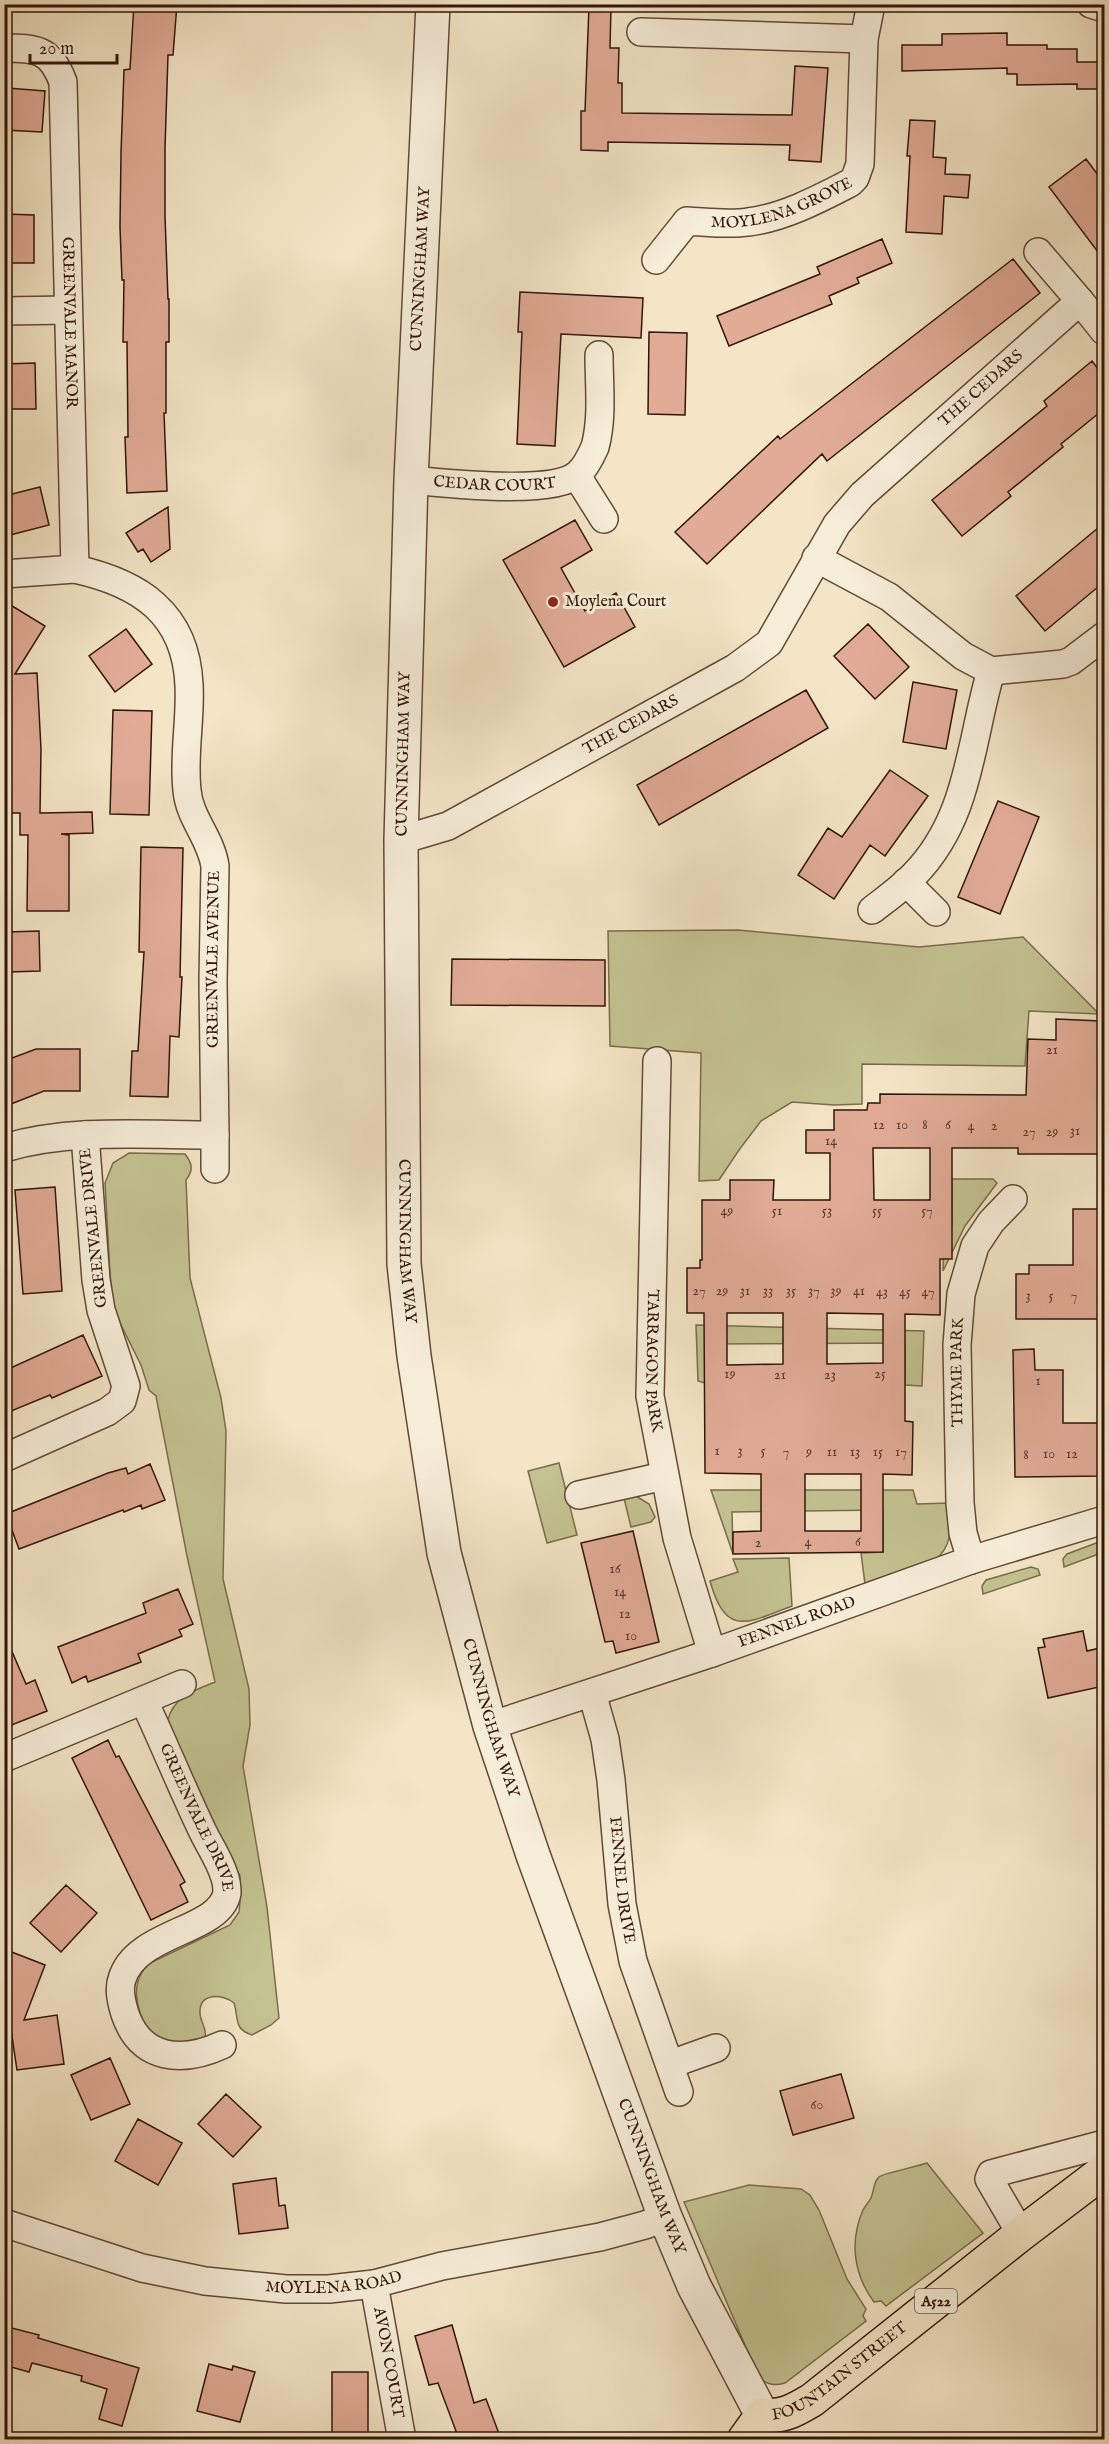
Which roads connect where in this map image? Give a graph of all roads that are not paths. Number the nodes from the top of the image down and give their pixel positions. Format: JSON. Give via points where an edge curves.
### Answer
{"nodes":[{"id":1,"x":433,"y":4,"type":"edge"},
{"id":2,"x":871,"y":4,"type":"edge"},
{"id":3,"x":1091,"y":4,"type":"edge"},
{"id":4,"x":1104,"y":8,"type":"edge"},
{"id":5,"x":641,"y":33,"type":"dead end"},
{"id":6,"x":864,"y":39,"type":"junction"},
{"id":7,"x":4,"y":48,"type":"edge"},
{"id":8,"x":1038,"y":252,"type":"dead end"},
{"id":9,"x":656,"y":260,"type":"dead end"},
{"id":10,"x":1080,"y":301,"type":"junction"},
{"id":11,"x":68,"y":310,"type":"junction"},
{"id":12,"x":4,"y":311,"type":"edge"},
{"id":13,"x":1104,"y":331,"type":"edge"},
{"id":14,"x":599,"y":355,"type":"dead end"},
{"id":15,"x":577,"y":476,"type":"junction"},
{"id":16,"x":411,"y":480,"type":"junction"},
{"id":17,"x":604,"y":519,"type":"dead end"},
{"id":18,"x":816,"y":558,"type":"junction"},
{"id":19,"x":75,"y":569,"type":"junction"},
{"id":20,"x":4,"y":574,"type":"edge"},
{"id":21,"x":1104,"y":636,"type":"edge"},
{"id":22,"x":991,"y":671,"type":"junction"},
{"id":23,"x":401,"y":840,"type":"junction"},
{"id":24,"x":906,"y":882,"type":"junction"},
{"id":25,"x":872,"y":910,"type":"dead end"},
{"id":26,"x":936,"y":912,"type":"dead end"},
{"id":27,"x":657,"y":1061,"type":"dead end"},
{"id":28,"x":85,"y":1135,"type":"junction"},
{"id":29,"x":215,"y":1135,"type":"junction"},
{"id":30,"x":4,"y":1148,"type":"edge"},
{"id":31,"x":215,"y":1169,"type":"dead end"},
{"id":32,"x":1013,"y":1199,"type":"dead end"},
{"id":33,"x":4,"y":1458,"type":"edge"},
{"id":34,"x":664,"y":1476,"type":"junction"},
{"id":35,"x":579,"y":1495,"type":"dead end"},
{"id":36,"x":1104,"y":1520,"type":"edge"},
{"id":37,"x":971,"y":1560,"type":"junction"},
{"id":38,"x":712,"y":1653,"type":"junction"},
{"id":39,"x":182,"y":1684,"type":"dead end"},
{"id":40,"x":592,"y":1693,"type":"junction"},
{"id":41,"x":144,"y":1701,"type":"junction"},
{"id":42,"x":490,"y":1726,"type":"junction"},
{"id":43,"x":4,"y":1758,"type":"edge"},
{"id":44,"x":222,"y":2045,"type":"dead end"},
{"id":45,"x":716,"y":2048,"type":"dead end"},
{"id":46,"x":670,"y":2064,"type":"junction"},
{"id":47,"x":679,"y":2092,"type":"dead end"},
{"id":48,"x":1104,"y":2144,"type":"edge"},
{"id":49,"x":1104,"y":2171,"type":"edge"},
{"id":50,"x":665,"y":2217,"type":"junction"},
{"id":51,"x":4,"y":2223,"type":"edge"},
{"id":52,"x":1021,"y":2234,"type":"junction"},
{"id":53,"x":374,"y":2284,"type":"junction"},
{"id":54,"x":753,"y":2427,"type":"edge"},
{"id":55,"x":402,"y":2439,"type":"edge"}],
"edges":[{"from":1,"to":16,"type":"street","name":"CUNNINGHAM WAY"},
{"from":2,"to":6,"type":"street","name":"MOYLENA GROVE"},
{"from":3,"to":4,"type":"street"},
{"from":5,"to":6,"type":"street"},
{"from":6,"to":9,"type":"street","name":"MOYLENA GROVE","via":[[860,164],[855,178],[763,220],[687,221]]},
{"from":7,"to":11,"type":"street","name":"GREENVALE MANOR","via":[[32,48],[45,54],[56,65],[63,82]]},
{"from":8,"to":10,"type":"street"},
{"from":10,"to":13,"type":"street"},
{"from":10,"to":18,"type":"street","name":"THE CEDARS","via":[[862,495],[837,524]]},
{"from":11,"to":12,"type":"street"},
{"from":11,"to":19,"type":"street","name":"GREENVALE MANOR"},
{"from":14,"to":15,"type":"street","name":"CEDAR COURT","via":[[597,433],[590,458]]},
{"from":15,"to":16,"type":"street","name":"CEDAR COURT","via":[[518,487]]},
{"from":15,"to":17,"type":"street","name":"CEDAR COURT"},
{"from":16,"to":23,"type":"street","name":"CUNNINGHAM WAY"},
{"from":18,"to":22,"type":"street","via":[[889,597],[963,656]]},
{"from":18,"to":23,"type":"street","name":"THE CEDARS","via":[[769,643],[747,660],[448,826]]},
{"from":19,"to":20,"type":"street"},
{"from":19,"to":29,"type":"street","name":"GREENVALE AVENUE","via":[[103,575],[150,599],[172,625],[187,662],[188,806],[213,852],[215,866]]},
{"from":21,"to":22,"type":"street","via":[[1064,664]]},
{"from":22,"to":24,"type":"street","via":[[955,813],[926,861]]},
{"from":23,"to":42,"type":"street","name":"CUNNINGHAM WAY","via":[[404,1264],[444,1553]]},
{"from":24,"to":25,"type":"street"},
{"from":24,"to":26,"type":"street"},
{"from":27,"to":34,"type":"street","name":"TARRAGON PARK","via":[[650,1396]]},
{"from":28,"to":29,"type":"street"},
{"from":28,"to":30,"type":"street","via":[[51,1137]]},
{"from":28,"to":33,"type":"street","name":"GREENVALE DRIVE","via":[[96,1280],[126,1392],[122,1401],[108,1412]]},
{"from":29,"to":31,"type":"street","name":"GREENVALE AVENUE"},
{"from":32,"to":37,"type":"street","name":"THYME PARK","via":[[975,1246],[961,1294],[957,1346],[959,1492],[963,1533]]},
{"from":34,"to":35,"type":"street"},
{"from":34,"to":38,"type":"street","name":"TARRAGON PARK","via":[[676,1538]]},
{"from":36,"to":37,"type":"street","name":"FENNEL ROAD"},
{"from":37,"to":38,"type":"street","name":"FENNEL ROAD"},
{"from":38,"to":40,"type":"street","name":"FENNEL ROAD"},
{"from":39,"to":41,"type":"street"},
{"from":40,"to":42,"type":"street","name":"FENNEL ROAD"},
{"from":40,"to":46,"type":"street","name":"FENNEL DRIVE","via":[[611,1780],[622,1904],[633,1960]]},
{"from":41,"to":43,"type":"street"},
{"from":41,"to":44,"type":"street","name":"GREENVALE DRIVE","via":[[225,1875],[227,1890],[224,1902],[211,1915],[155,1943],[129,1963],[120,1985],[122,2006],[135,2034],[162,2054],[188,2056]]},
{"from":42,"to":50,"type":"street","name":"CUNNINGHAM WAY"},
{"from":45,"to":46,"type":"street"},
{"from":46,"to":47,"type":"street","name":"FENNEL DRIVE"},
{"from":48,"to":52,"type":"street","via":[[991,2174],[989,2179]]},
{"from":49,"to":52,"type":"main road","name":"FOUNTAIN STREET","number":"A522"},
{"from":50,"to":53,"type":"street","name":"MOYLENA ROAD","via":[[600,2237],[442,2266]]},
{"from":50,"to":54,"type":"street","name":"CUNNINGHAM WAY","via":[[739,2376]]},
{"from":51,"to":53,"type":"street","name":"MOYLENA ROAD","via":[[142,2268],[205,2281],[286,2289]]},
{"from":52,"to":54,"type":"main road","name":"FOUNTAIN STREET","number":"A522","via":[[812,2400]]},
{"from":53,"to":55,"type":"street","name":"AVON COURT"}]}
